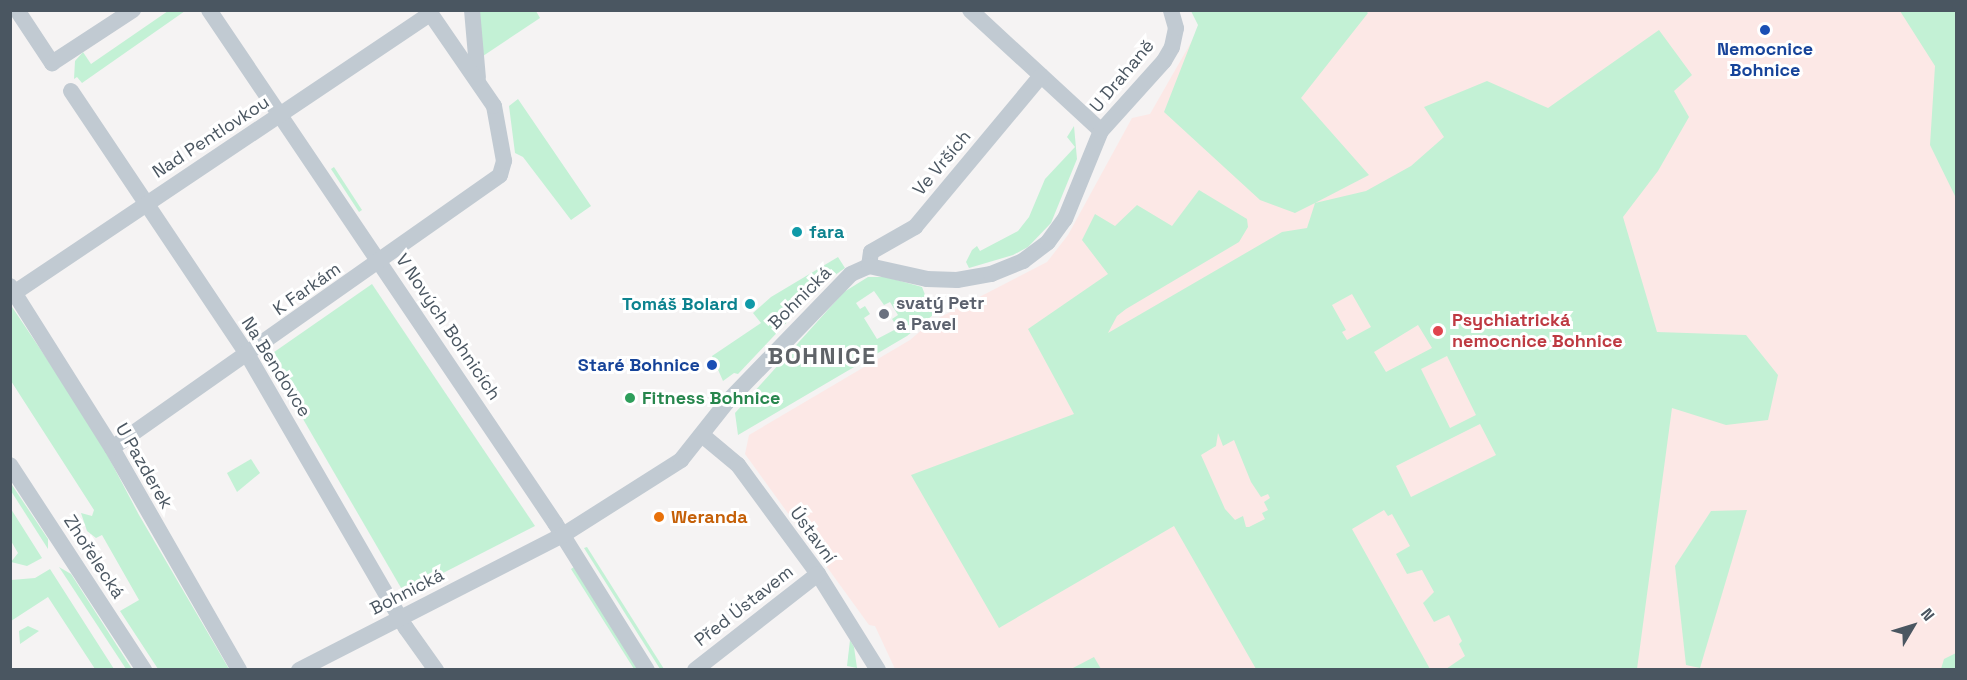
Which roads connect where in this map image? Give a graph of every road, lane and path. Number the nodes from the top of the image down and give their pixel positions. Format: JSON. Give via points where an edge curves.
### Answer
{"nodes":[{"id":1,"x":16,"y":10,"type":"edge"},
{"id":2,"x":133,"y":10,"type":"edge"},
{"id":3,"x":209,"y":10,"type":"edge"},
{"id":4,"x":472,"y":10,"type":"edge"},
{"id":5,"x":970,"y":10,"type":"edge"},
{"id":6,"x":1170,"y":10,"type":"edge"},
{"id":7,"x":429,"y":12,"type":"edge"},
{"id":8,"x":1041,"y":76,"type":"junction"},
{"id":9,"x":478,"y":78,"type":"junction"},
{"id":10,"x":71,"y":91,"type":"dead end"},
{"id":11,"x":280,"y":115,"type":"junction"},
{"id":12,"x":1101,"y":131,"type":"junction"},
{"id":13,"x":146,"y":203,"type":"junction"},
{"id":14,"x":380,"y":262,"type":"junction"},
{"id":15,"x":869,"y":266,"type":"junction"},
{"id":16,"x":12,"y":289,"type":"edge"},
{"id":17,"x":247,"y":354,"type":"junction"},
{"id":18,"x":702,"y":435,"type":"junction"},
{"id":19,"x":112,"y":448,"type":"junction"},
{"id":20,"x":10,"y":465,"type":"edge"},
{"id":21,"x":562,"y":535,"type":"junction"},
{"id":22,"x":818,"y":574,"type":"junction"},
{"id":23,"x":400,"y":618,"type":"junction"},
{"id":24,"x":860,"y":639,"type":"junction"},
{"id":25,"x":144,"y":669,"type":"edge"},
{"id":26,"x":239,"y":669,"type":"edge"},
{"id":27,"x":299,"y":669,"type":"edge"},
{"id":28,"x":436,"y":669,"type":"edge"},
{"id":29,"x":647,"y":669,"type":"edge"},
{"id":30,"x":695,"y":669,"type":"edge"},
{"id":31,"x":863,"y":669,"type":"edge"},
{"id":32,"x":879,"y":669,"type":"edge"}],
"edges":[{"from":1,"to":2,"type":"street","via":[[52,63]]},
{"from":3,"to":11,"type":"street","name":"V Nových Bohnicích"},
{"from":4,"to":9,"type":"street"},
{"from":5,"to":8,"type":"street"},
{"from":6,"to":12,"type":"street","name":"U Drahaně","via":[[1176,28],[1164,62]]},
{"from":7,"to":9,"type":"street"},
{"from":7,"to":11,"type":"street","name":"Nad Pentlovkou"},
{"from":8,"to":12,"type":"street"},
{"from":8,"to":15,"type":"street","name":"Ve Vrších","via":[[915,227],[871,252]]},
{"from":9,"to":14,"type":"street","name":"K Farkám","via":[[494,106],[500,130],[504,161],[494,181]]},
{"from":10,"to":13,"type":"street","name":"Na Bendovce"},
{"from":11,"to":13,"type":"street","name":"Nad Pentlovkou"},
{"from":11,"to":14,"type":"street","name":"V Nových Bohnicích"},
{"from":12,"to":15,"type":"street","via":[[1065,219],[1048,242],[1023,261],[991,274],[957,280],[927,279]]},
{"from":13,"to":16,"type":"street","name":"Nad Pentlovkou"},
{"from":13,"to":17,"type":"street","name":"Na Bendovce"},
{"from":14,"to":17,"type":"street","name":"K Farkám"},
{"from":14,"to":21,"type":"street","name":"V Nových Bohnicích"},
{"from":15,"to":18,"type":"street","name":"Bohnická","via":[[835,287],[727,402]]},
{"from":16,"to":19,"type":"street","name":"U Pazderek"},
{"from":17,"to":19,"type":"street","name":"K Farkám"},
{"from":17,"to":23,"type":"street","name":"Na Bendovce"},
{"from":18,"to":21,"type":"street","name":"Bohnická","via":[[681,460]]},
{"from":18,"to":22,"type":"street","name":"Ústavní","via":[[734,461]]},
{"from":19,"to":26,"type":"street","name":"U Pazderek"},
{"from":20,"to":25,"type":"street","name":"Zhořelecká"},
{"from":21,"to":23,"type":"street","name":"Bohnická"},
{"from":21,"to":29,"type":"street","name":"V Nových Bohnicích"},
{"from":22,"to":24,"type":"street","name":"Ústavní"},
{"from":22,"to":30,"type":"street","name":"Před Ústavem"},
{"from":23,"to":27,"type":"street","name":"Bohnická"},
{"from":23,"to":28,"type":"street","name":"Na Bendovce"},
{"from":24,"to":31,"type":"street"},
{"from":24,"to":32,"type":"street","name":"Ústavní"}]}
